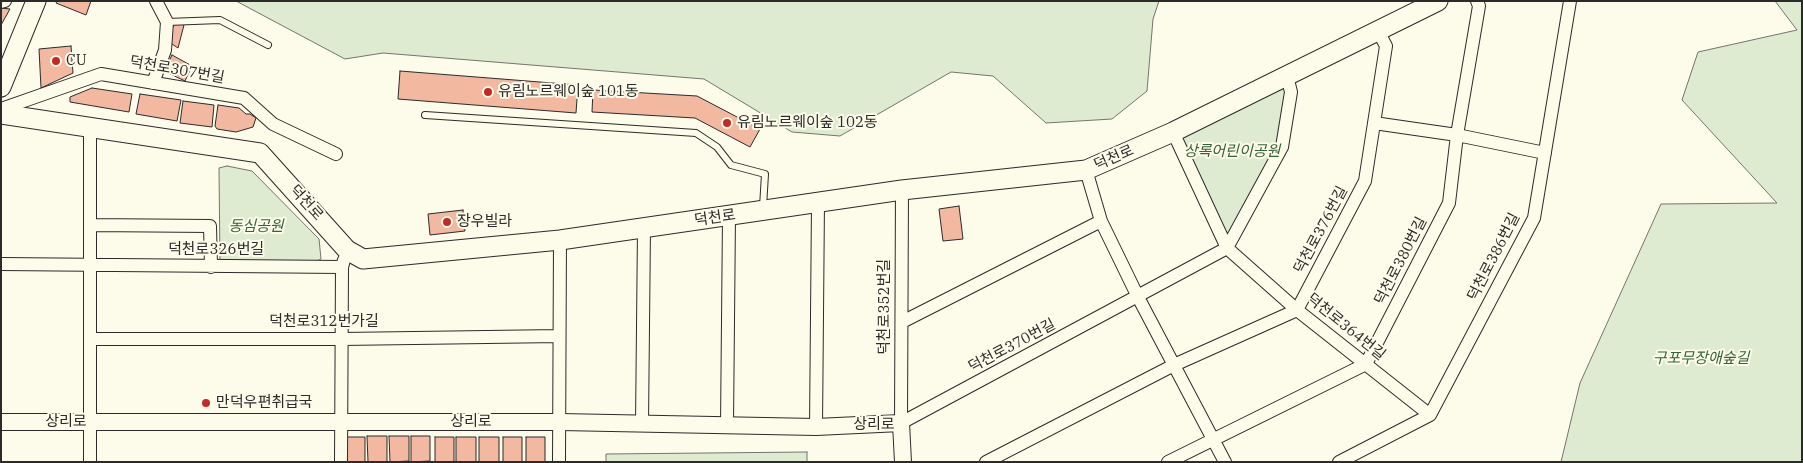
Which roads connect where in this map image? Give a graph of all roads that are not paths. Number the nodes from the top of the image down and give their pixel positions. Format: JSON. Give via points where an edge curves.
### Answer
{"nodes":[{"id":1,"x":5,"y":1,"type":"edge"},
{"id":2,"x":36,"y":1,"type":"edge"},
{"id":3,"x":156,"y":1,"type":"edge"},
{"id":4,"x":1438,"y":1,"type":"edge"},
{"id":5,"x":1478,"y":1,"type":"edge"},
{"id":6,"x":1570,"y":1,"type":"edge"},
{"id":7,"x":1,"y":2,"type":"edge"},
{"id":8,"x":167,"y":22,"type":"junction"},
{"id":9,"x":1378,"y":31,"type":"junction"},
{"id":10,"x":268,"y":45,"type":"dead end"},
{"id":11,"x":6,"y":62,"type":"edge"},
{"id":12,"x":1286,"y":76,"type":"junction"},
{"id":13,"x":153,"y":83,"type":"junction"},
{"id":14,"x":1,"y":88,"type":"edge"},
{"id":15,"x":1,"y":109,"type":"edge"},
{"id":16,"x":1,"y":114,"type":"edge"},
{"id":17,"x":425,"y":115,"type":"dead end"},
{"id":18,"x":1374,"y":123,"type":"junction"},
{"id":19,"x":90,"y":127,"type":"junction"},
{"id":20,"x":1173,"y":132,"type":"junction"},
{"id":21,"x":1457,"y":136,"type":"junction"},
{"id":22,"x":1544,"y":153,"type":"junction"},
{"id":23,"x":336,"y":154,"type":"dead end"},
{"id":24,"x":1086,"y":170,"type":"junction"},
{"id":25,"x":902,"y":190,"type":"junction"},
{"id":26,"x":818,"y":202,"type":"junction"},
{"id":27,"x":763,"y":211,"type":"junction"},
{"id":28,"x":729,"y":216,"type":"junction"},
{"id":29,"x":1101,"y":221,"type":"junction"},
{"id":30,"x":90,"y":225,"type":"junction"},
{"id":31,"x":644,"y":228,"type":"junction"},
{"id":32,"x":560,"y":240,"type":"junction"},
{"id":33,"x":1227,"y":248,"type":"junction"},
{"id":34,"x":344,"y":259,"type":"junction"},
{"id":35,"x":1,"y":264,"type":"edge"},
{"id":36,"x":90,"y":266,"type":"junction"},
{"id":37,"x":211,"y":267,"type":"junction"},
{"id":38,"x":1138,"y":297,"type":"junction"},
{"id":39,"x":1297,"y":310,"type":"junction"},
{"id":40,"x":902,"y":322,"type":"junction"},
{"id":41,"x":559,"y":336,"type":"junction"},
{"id":42,"x":90,"y":339,"type":"junction"},
{"id":43,"x":342,"y":339,"type":"junction"},
{"id":44,"x":1366,"y":364,"type":"junction"},
{"id":45,"x":1174,"y":365,"type":"junction"},
{"id":46,"x":1430,"y":416,"type":"junction"},
{"id":47,"x":341,"y":421,"type":"junction"},
{"id":48,"x":1,"y":422,"type":"edge"},
{"id":49,"x":89,"y":422,"type":"junction"},
{"id":50,"x":560,"y":422,"type":"junction"},
{"id":51,"x":902,"y":423,"type":"junction"},
{"id":52,"x":642,"y":424,"type":"junction"},
{"id":53,"x":727,"y":425,"type":"junction"},
{"id":54,"x":816,"y":427,"type":"junction"},
{"id":55,"x":1213,"y":438,"type":"junction"},
{"id":56,"x":90,"y":462,"type":"edge"},
{"id":57,"x":341,"y":462,"type":"edge"},
{"id":58,"x":559,"y":462,"type":"edge"},
{"id":59,"x":903,"y":462,"type":"edge"},
{"id":60,"x":986,"y":462,"type":"edge"},
{"id":61,"x":1168,"y":462,"type":"edge"},
{"id":62,"x":1225,"y":462,"type":"edge"},
{"id":63,"x":1339,"y":462,"type":"edge"}],
"edges":[{"from":1,"to":7,"type":"street"},
{"from":2,"to":11,"type":"main road"},
{"from":3,"to":8,"type":"street"},
{"from":4,"to":9,"type":"main road","name":"덕천로"},
{"from":5,"to":21,"type":"street","name":"덕천로380번길"},
{"from":6,"to":22,"type":"street","name":"덕천로386번길"},
{"from":8,"to":10,"type":"lane","via":[[220,20]]},
{"from":8,"to":13,"type":"street","via":[[165,50]]},
{"from":9,"to":12,"type":"main road","name":"덕천로"},
{"from":9,"to":18,"type":"street","name":"덕천로376번길","via":[[1386,46]]},
{"from":11,"to":14,"type":"main road"},
{"from":12,"to":20,"type":"main road","name":"덕천로"},
{"from":12,"to":33,"type":"street","via":[[1291,92],[1282,147]]},
{"from":13,"to":15,"type":"street","name":"덕천로307번길","via":[[101,74]]},
{"from":13,"to":23,"type":"street","name":"덕천로307번길","via":[[244,98],[273,124]]},
{"from":16,"to":19,"type":"main road","name":"덕천로"},
{"from":17,"to":27,"type":"lane","via":[[696,133],[717,147],[731,165],[765,174]]},
{"from":18,"to":21,"type":"street"},
{"from":18,"to":39,"type":"street","name":"덕천로376번길","via":[[1365,181]]},
{"from":19,"to":30,"type":"street"},
{"from":19,"to":34,"type":"main road","name":"덕천로","via":[[260,153]]},
{"from":20,"to":24,"type":"main road","name":"덕천로"},
{"from":20,"to":33,"type":"street","name":"덕천로364번길"},
{"from":21,"to":22,"type":"street"},
{"from":21,"to":44,"type":"street","name":"덕천로380번길","via":[[1449,203]]},
{"from":22,"to":46,"type":"street","name":"덕천로386번길","via":[[1534,218]]},
{"from":24,"to":25,"type":"main road","name":"덕천로"},
{"from":24,"to":29,"type":"street"},
{"from":25,"to":26,"type":"main road","name":"덕천로"},
{"from":25,"to":40,"type":"street","name":"덕천로352번길"},
{"from":26,"to":27,"type":"main road","name":"덕천로"},
{"from":26,"to":54,"type":"street"},
{"from":27,"to":28,"type":"main road","name":"덕천로"},
{"from":28,"to":31,"type":"main road","name":"덕천로"},
{"from":28,"to":53,"type":"street"},
{"from":29,"to":38,"type":"street"},
{"from":29,"to":40,"type":"street"},
{"from":30,"to":36,"type":"street"},
{"from":30,"to":37,"type":"street","via":[[210,226]]},
{"from":31,"to":32,"type":"main road","name":"덕천로"},
{"from":31,"to":52,"type":"street"},
{"from":32,"to":34,"type":"main road","name":"덕천로"},
{"from":32,"to":41,"type":"street"},
{"from":33,"to":38,"type":"street","name":"덕천로370번길"},
{"from":33,"to":39,"type":"street","name":"덕천로364번길"},
{"from":34,"to":37,"type":"street","name":"덕천로326번길"},
{"from":34,"to":43,"type":"street"},
{"from":35,"to":36,"type":"street","name":"덕천로326번길"},
{"from":36,"to":37,"type":"street","name":"덕천로326번길"},
{"from":36,"to":42,"type":"street"},
{"from":38,"to":45,"type":"street"},
{"from":38,"to":51,"type":"street","name":"덕천로370번길"},
{"from":39,"to":44,"type":"street","name":"덕천로364번길"},
{"from":39,"to":45,"type":"street"},
{"from":40,"to":51,"type":"street","name":"덕천로352번길"},
{"from":41,"to":43,"type":"street","name":"덕천로312번가길"},
{"from":41,"to":50,"type":"street"},
{"from":42,"to":43,"type":"street","name":"덕천로312번가길"},
{"from":42,"to":49,"type":"street"},
{"from":43,"to":47,"type":"street"},
{"from":44,"to":46,"type":"street","name":"덕천로364번길"},
{"from":44,"to":55,"type":"street"},
{"from":45,"to":55,"type":"street"},
{"from":45,"to":60,"type":"street"},
{"from":46,"to":63,"type":"street"},
{"from":47,"to":49,"type":"street","name":"상리로"},
{"from":47,"to":50,"type":"street","name":"상리로"},
{"from":47,"to":57,"type":"street"},
{"from":48,"to":49,"type":"street","name":"상리로"},
{"from":49,"to":56,"type":"street"},
{"from":50,"to":52,"type":"street","name":"상리로"},
{"from":50,"to":58,"type":"street"},
{"from":51,"to":54,"type":"street","name":"상리로"},
{"from":51,"to":59,"type":"street","name":"상리로"},
{"from":52,"to":53,"type":"street","name":"상리로"},
{"from":53,"to":54,"type":"street","name":"상리로"},
{"from":55,"to":61,"type":"street"},
{"from":55,"to":62,"type":"street"}]}
